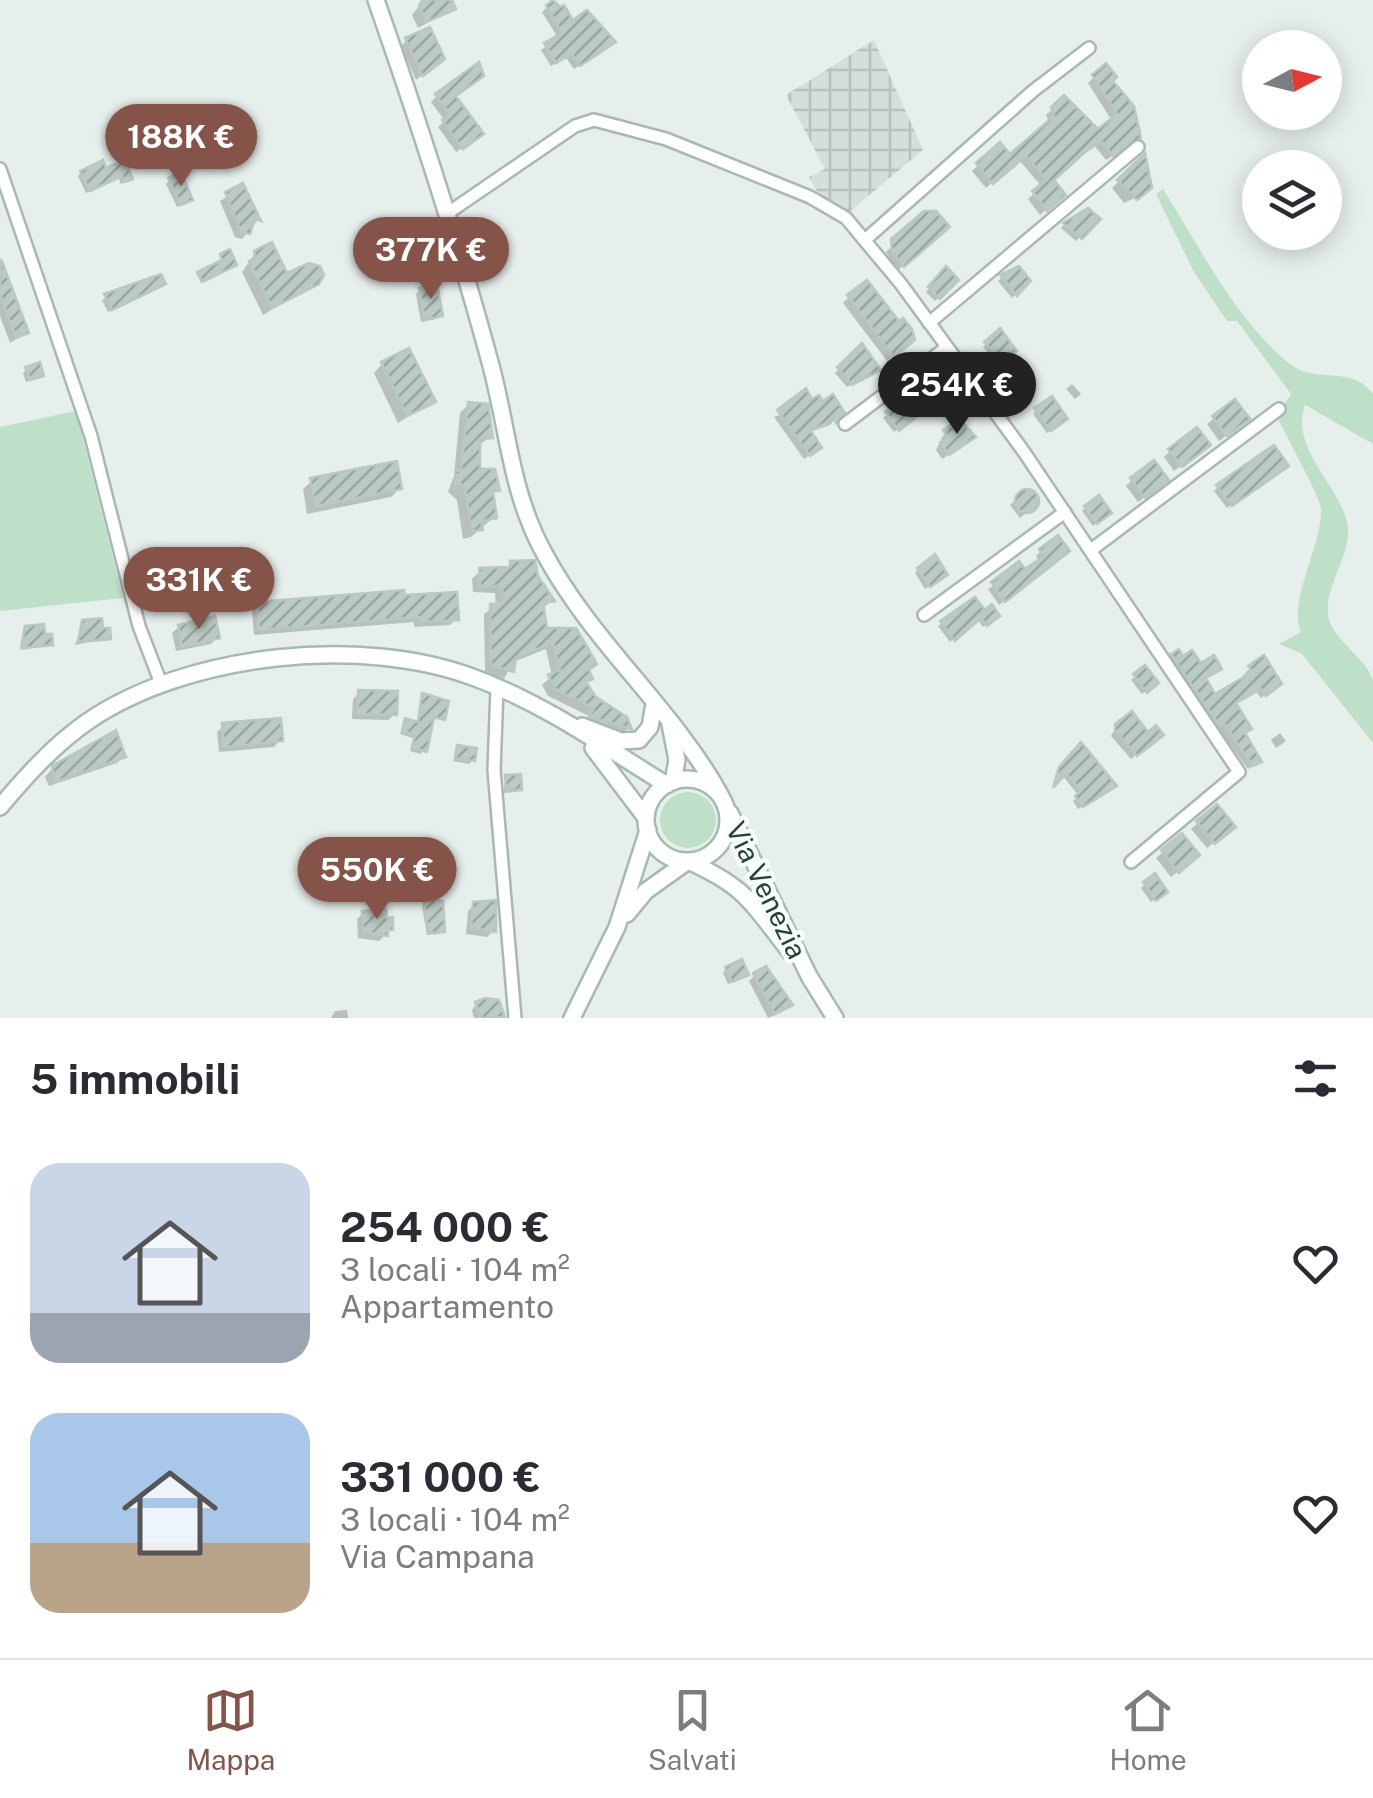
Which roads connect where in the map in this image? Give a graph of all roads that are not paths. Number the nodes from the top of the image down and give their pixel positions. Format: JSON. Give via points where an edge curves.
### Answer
{"nodes":[{"id":1,"x":376,"y":0,"type":"edge"},
{"id":2,"x":1088,"y":48,"type":"dead end"},
{"id":3,"x":1138,"y":147,"type":"dead end"},
{"id":4,"x":0,"y":169,"type":"edge"},
{"id":5,"x":448,"y":213,"type":"junction"},
{"id":6,"x":866,"y":239,"type":"junction"},
{"id":7,"x":929,"y":323,"type":"junction"},
{"id":8,"x":946,"y":348,"type":"junction"},
{"id":9,"x":1279,"y":409,"type":"dead end"},
{"id":10,"x":845,"y":424,"type":"dead end"},
{"id":11,"x":1065,"y":512,"type":"junction"},
{"id":12,"x":1091,"y":550,"type":"junction"},
{"id":13,"x":924,"y":615,"type":"dead end"},
{"id":14,"x":162,"y":686,"type":"junction"},
{"id":15,"x":497,"y":688,"type":"junction"},
{"id":16,"x":654,"y":704,"type":"junction"},
{"id":17,"x":542,"y":708,"type":"junction"},
{"id":18,"x":669,"y":720,"type":"junction"},
{"id":19,"x":580,"y":734,"type":"junction"},
{"id":20,"x":670,"y":783,"type":"junction"},
{"id":21,"x":723,"y":800,"type":"junction"},
{"id":22,"x":0,"y":806,"type":"edge"},
{"id":23,"x":647,"y":824,"type":"junction"},
{"id":24,"x":688,"y":861,"type":"junction"},
{"id":25,"x":1131,"y":862,"type":"dead end"},
{"id":26,"x":617,"y":927,"type":"junction"},
{"id":27,"x":809,"y":976,"type":"junction"},
{"id":28,"x":515,"y":1018,"type":"edge"},
{"id":29,"x":572,"y":1018,"type":"edge"},
{"id":30,"x":835,"y":1018,"type":"edge"}],
"edges":[{"from":1,"to":5,"type":"main road","name":"Via Venezia"},
{"from":2,"to":6,"type":"street"},
{"from":3,"to":7,"type":"street"},
{"from":4,"to":14,"type":"street","via":[[81,404],[139,626]]},
{"from":5,"to":6,"type":"street","via":[[575,126],[594,120],[666,139],[810,198],[846,218]]},
{"from":5,"to":16,"type":"main road","name":"Via Venezia","via":[[492,368],[519,500],[589,626]]},
{"from":6,"to":7,"type":"street"},
{"from":7,"to":8,"type":"street"},
{"from":8,"to":10,"type":"street"},
{"from":8,"to":11,"type":"street"},
{"from":9,"to":12,"type":"street"},
{"from":11,"to":12,"type":"street"},
{"from":11,"to":13,"type":"street"},
{"from":12,"to":25,"type":"street","via":[[1239,772]]},
{"from":14,"to":15,"type":"main road","via":[[274,660],[334,654],[389,656]]},
{"from":14,"to":22,"type":"main road","via":[[88,722]]},
{"from":15,"to":17,"type":"main road"},
{"from":15,"to":28,"type":"street","via":[[494,770]]},
{"from":16,"to":17,"type":"main road","via":[[645,735],[621,741]]},
{"from":16,"to":18,"type":"main road","name":"Via Venezia"},
{"from":17,"to":19,"type":"main road"},
{"from":18,"to":20,"type":"main road","via":[[677,760]]},
{"from":18,"to":21,"type":"main road","name":"Via Venezia"},
{"from":19,"to":20,"type":"main road"},
{"from":19,"to":23,"type":"main road"},
{"from":20,"to":21,"type":"main road","via":[[704,782]]},
{"from":20,"to":23,"type":"main road","via":[[654,796]]},
{"from":21,"to":24,"type":"main road","via":[[728,827],[718,848]]},
{"from":21,"to":27,"type":"main road","name":"Via Venezia"},
{"from":23,"to":24,"type":"main road","via":[[662,853]]},
{"from":23,"to":26,"type":"main road"},
{"from":24,"to":26,"type":"main road","via":[[646,891]]},
{"from":24,"to":27,"type":"main road","name":"Via Venezia","via":[[748,896]]},
{"from":26,"to":29,"type":"main road"},
{"from":27,"to":30,"type":"main road","name":"Via Venezia"}]}
